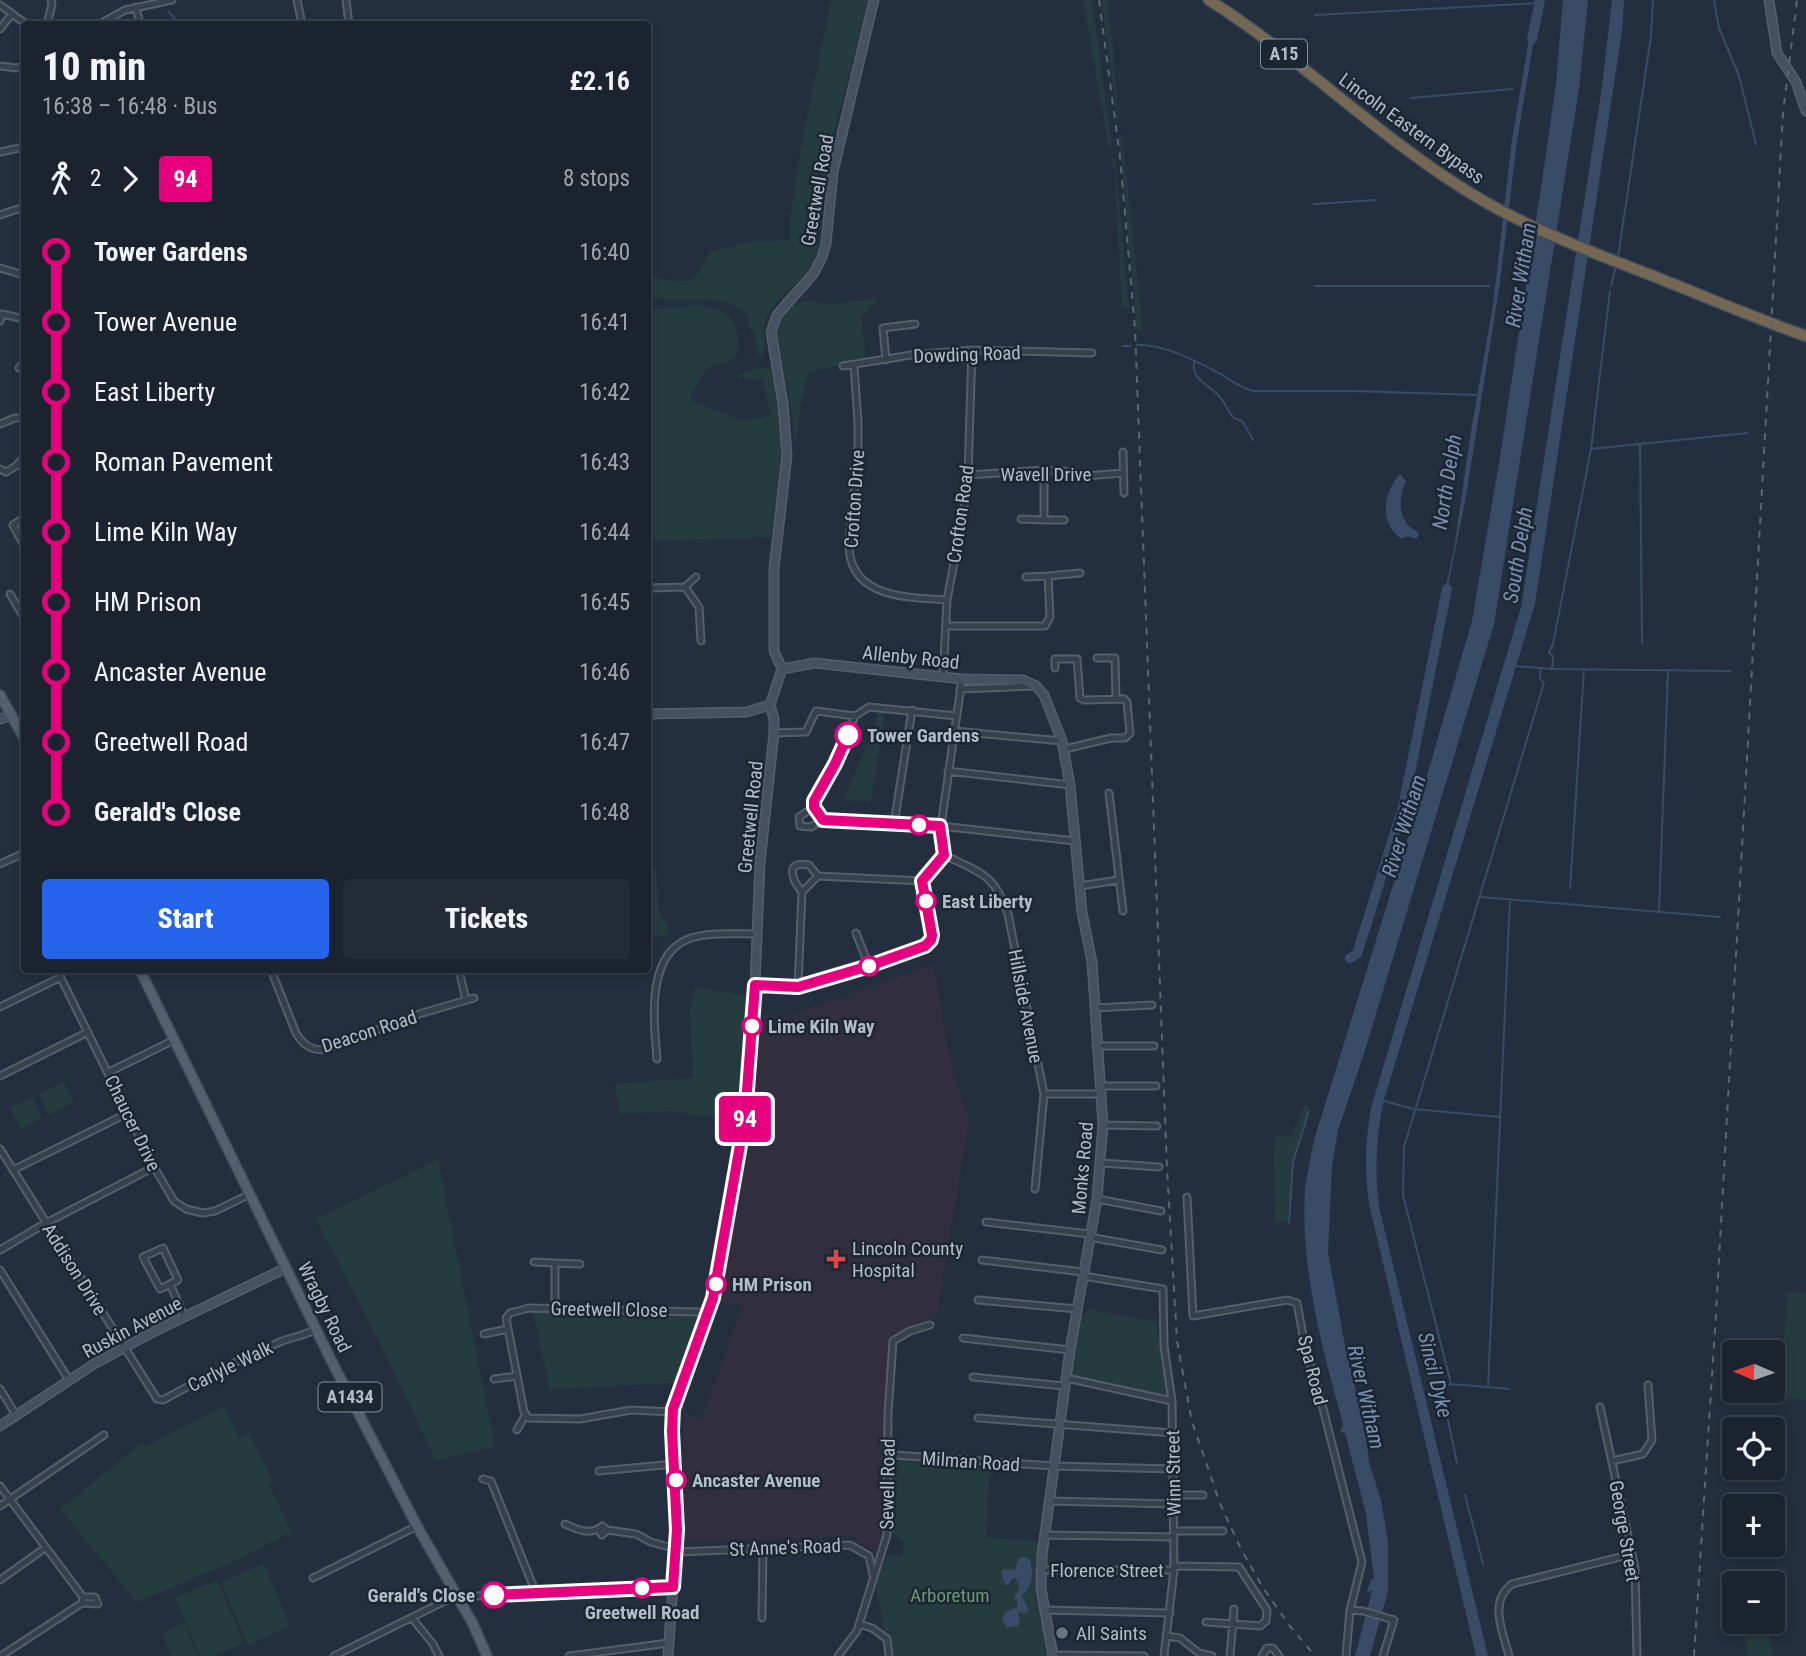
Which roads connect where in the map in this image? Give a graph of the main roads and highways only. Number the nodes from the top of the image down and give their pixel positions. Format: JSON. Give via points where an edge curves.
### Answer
{"nodes":[{"id":1,"x":874,"y":0,"type":"edge"},
{"id":2,"x":1209,"y":0,"type":"edge"},
{"id":3,"x":1769,"y":0,"type":"edge"},
{"id":4,"x":1806,"y":111,"type":"edge"},
{"id":5,"x":1806,"y":336,"type":"edge"},
{"id":6,"x":782,"y":669,"type":"junction"},
{"id":7,"x":1036,"y":686,"type":"joint"},
{"id":8,"x":0,"y":695,"type":"edge"},
{"id":9,"x":770,"y":705,"type":"junction"},
{"id":10,"x":3,"y":708,"type":"edge"},
{"id":11,"x":651,"y":714,"type":"edge"},
{"id":12,"x":11,"y":715,"type":"junction"},
{"id":13,"x":0,"y":719,"type":"edge"},
{"id":14,"x":21,"y":733,"type":"edge"},
{"id":15,"x":141,"y":973,"type":"edge"},
{"id":16,"x":286,"y":1268,"type":"junction"},
{"id":17,"x":0,"y":1426,"type":"edge"},
{"id":18,"x":487,"y":1656,"type":"edge"},
{"id":19,"x":668,"y":1656,"type":"edge"},
{"id":20,"x":1053,"y":1656,"type":"edge"}],
"edges":[{"from":1,"to":6,"type":"main road","name":"Greetwell Road","via":[[830,188],[822,257],[772,325],[787,456],[774,568],[774,651]]},
{"from":2,"to":5,"type":"highway","name":"Lincoln Eastern Bypass","number":"A15","via":[[1457,186],[1527,223]]},
{"from":3,"to":4,"type":"main road","via":[[1777,53],[1796,82]]},
{"from":6,"to":7,"type":"main road","name":"Allenby Road","via":[[815,663],[961,679],[1019,680]]},
{"from":6,"to":9,"type":"main road","name":"Greetwell Road"},
{"from":7,"to":20,"type":"main road","name":"Monks Road","via":[[1063,745],[1070,785],[1092,962],[1103,1125],[1097,1199],[1065,1382],[1040,1570]]},
{"from":8,"to":10,"type":"main road"},
{"from":9,"to":11,"type":"main road","via":[[747,712]]},
{"from":9,"to":19,"type":"main road","name":"Greetwell Road","via":[[774,733],[762,840],[745,1117],[713,1298],[673,1412],[676,1551]]},
{"from":10,"to":12,"type":"main road"},
{"from":12,"to":13,"type":"main road"},
{"from":12,"to":14,"type":"main road"},
{"from":15,"to":16,"type":"main road","name":"Wragby Road","number":"A1434"},
{"from":16,"to":17,"type":"main road","name":"Ruskin Avenue","via":[[124,1347]]},
{"from":16,"to":18,"type":"main road","name":"Wragby Road","number":"A1434"}]}
